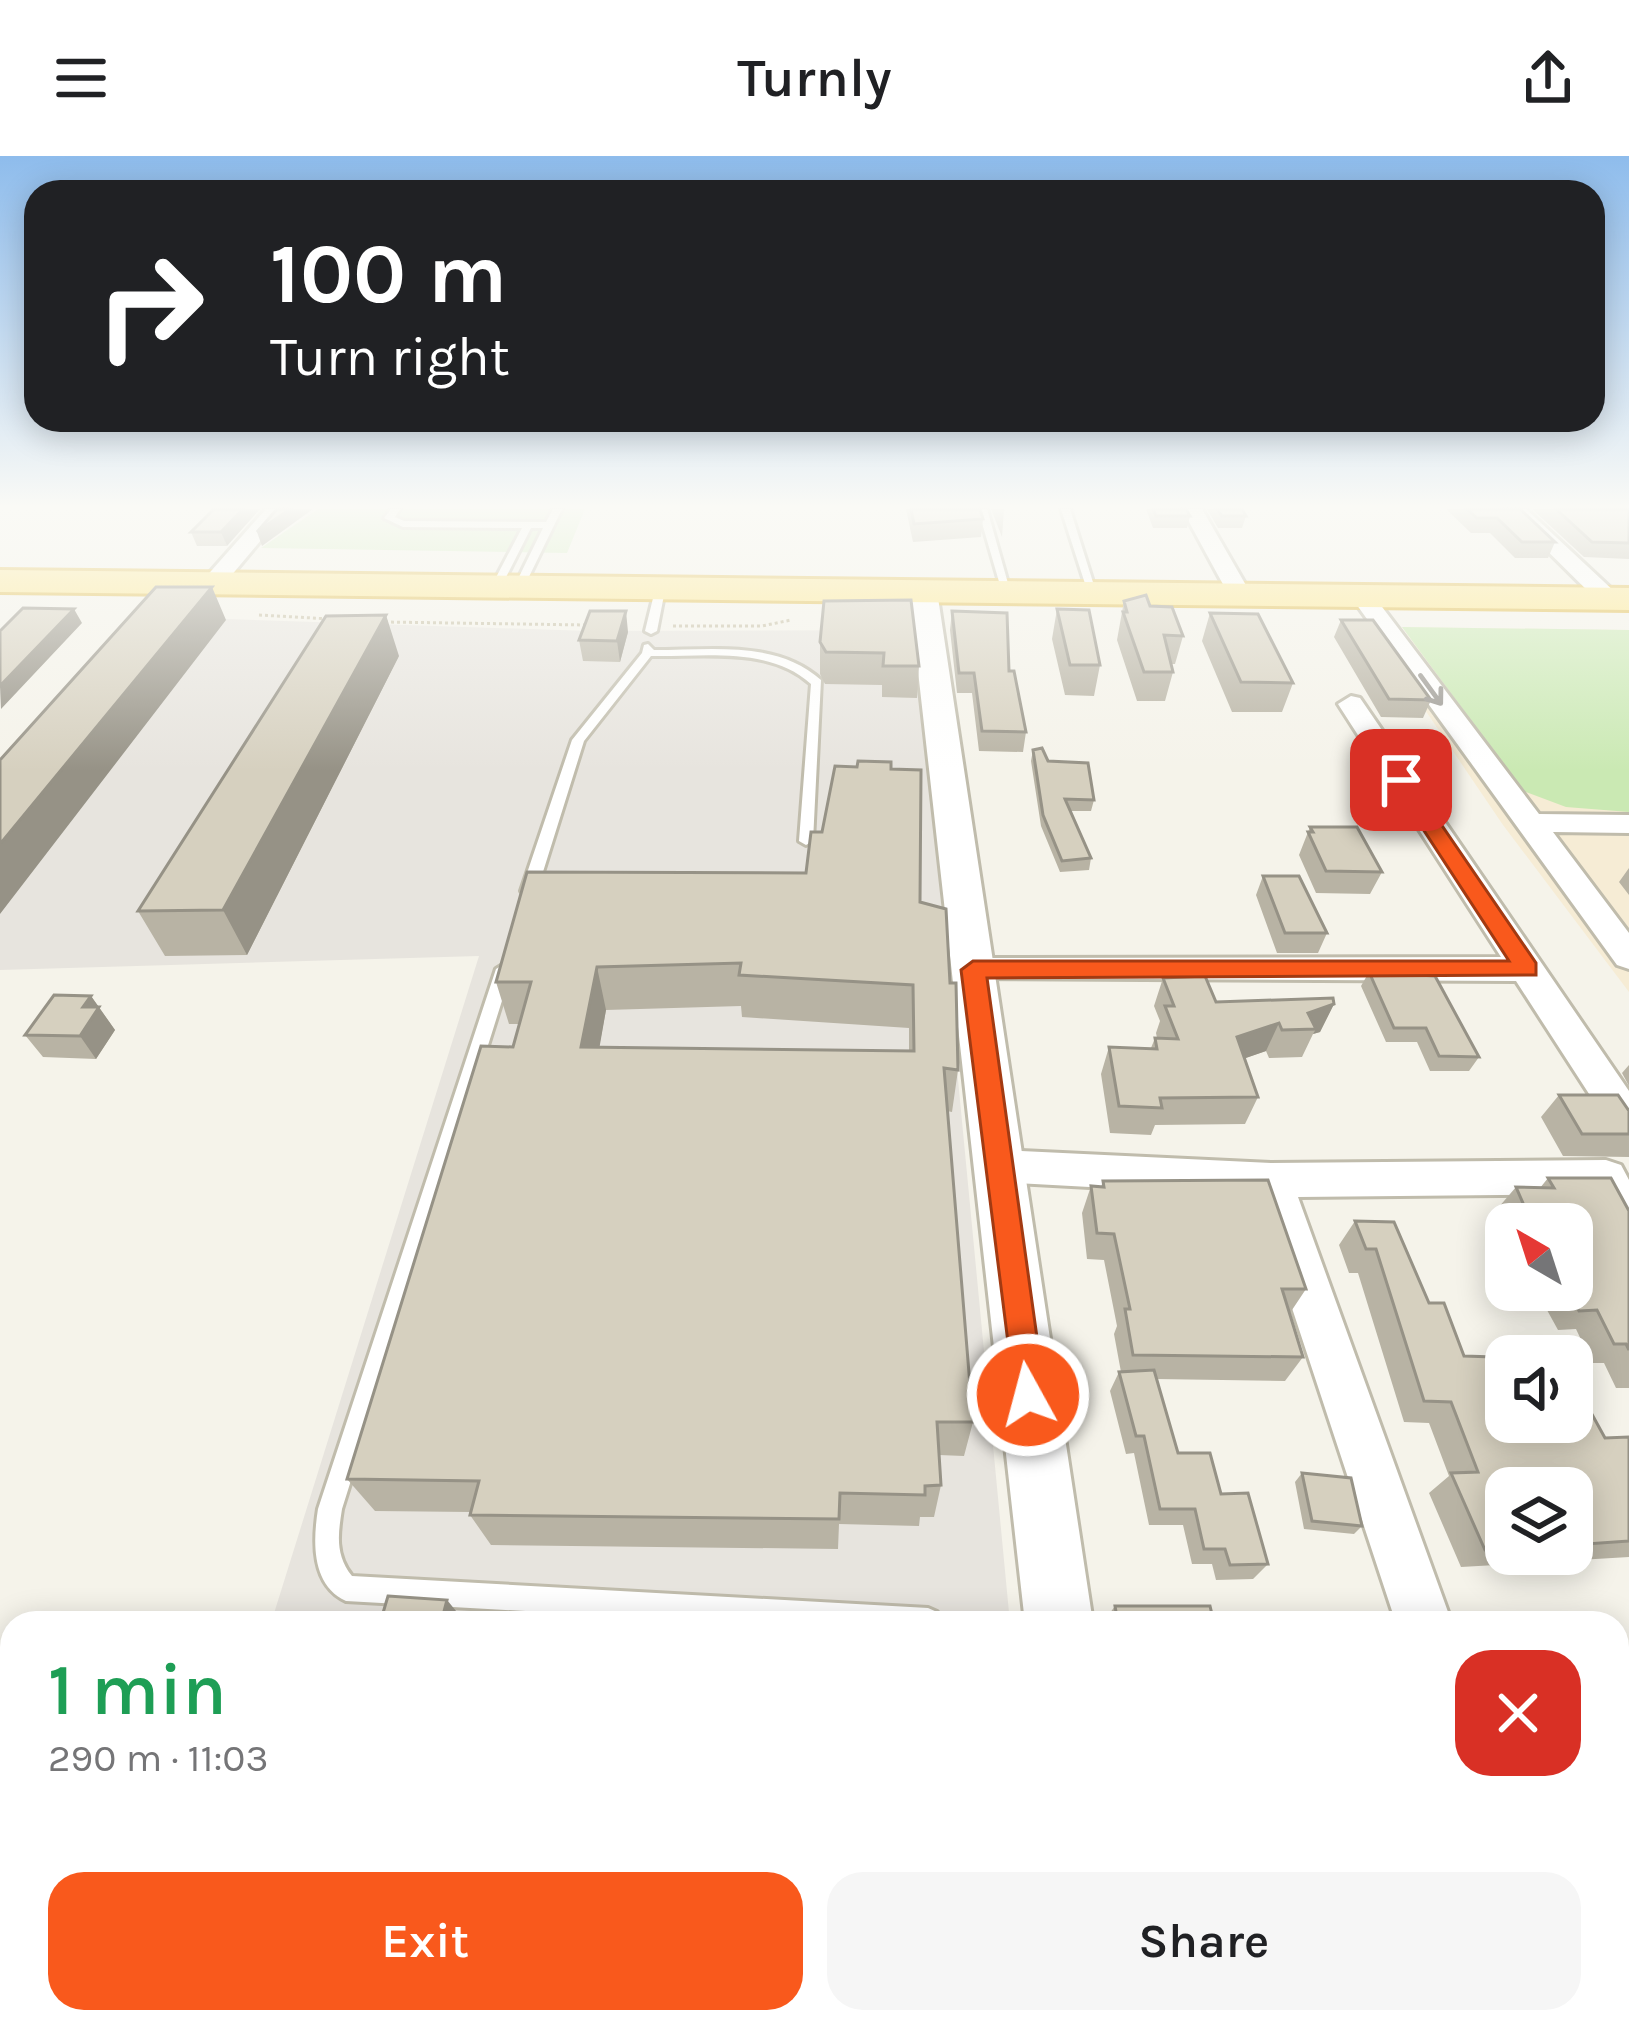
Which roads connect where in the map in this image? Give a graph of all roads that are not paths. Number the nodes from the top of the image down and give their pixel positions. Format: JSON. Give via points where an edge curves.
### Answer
{"nodes":[{"id":1,"x":1362,"y":596,"type":"edge"},
{"id":2,"x":659,"y":597,"type":"edge"},
{"id":3,"x":924,"y":597,"type":"edge"},
{"id":4,"x":1309,"y":597,"type":"edge"},
{"id":5,"x":1413,"y":597,"type":"edge"},
{"id":6,"x":1550,"y":598,"type":"joint"},
{"id":7,"x":1619,"y":599,"type":"edge"},
{"id":8,"x":1393,"y":639,"type":"junction"},
{"id":9,"x":649,"y":644,"type":"junction"},
{"id":10,"x":1351,"y":704,"type":"dead end"},
{"id":11,"x":1529,"y":823,"type":"junction"},
{"id":12,"x":1629,"y":824,"type":"edge"},
{"id":13,"x":806,"y":841,"type":"edge"},
{"id":14,"x":519,"y":921,"type":"edge"},
{"id":15,"x":512,"y":944,"type":"edge"},
{"id":16,"x":1629,"y":957,"type":"edge"},
{"id":17,"x":1527,"y":969,"type":"junction"},
{"id":18,"x":973,"y":970,"type":"junction"},
{"id":19,"x":1629,"y":1124,"type":"edge"},
{"id":20,"x":998,"y":1166,"type":"junction"},
{"id":21,"x":1617,"y":1173,"type":"edge"},
{"id":22,"x":1271,"y":1180,"type":"junction"},
{"id":23,"x":1629,"y":1220,"type":"edge"},
{"id":24,"x":752,"y":1611,"type":"edge"},
{"id":25,"x":1056,"y":1611,"type":"edge"},
{"id":26,"x":1420,"y":1611,"type":"edge"}],
"edges":[{"from":1,"to":8,"type":"street"},
{"from":2,"to":9,"type":"lane"},
{"from":3,"to":18,"type":"street"},
{"from":4,"to":8,"type":"highway"},
{"from":5,"to":6,"type":"highway"},
{"from":6,"to":7,"type":"highway"},
{"from":8,"to":11,"type":"street","one_way":true},
{"from":9,"to":13,"type":"lane","via":[[780,658],[807,669],[817,683]]},
{"from":9,"to":14,"type":"lane","via":[[578,740]]},
{"from":10,"to":17,"type":"street"},
{"from":11,"to":12,"type":"street"},
{"from":11,"to":16,"type":"street"},
{"from":15,"to":24,"type":"lane","via":[[330,1509],[324,1548],[331,1573],[346,1588]]},
{"from":17,"to":18,"type":"street"},
{"from":17,"to":19,"type":"street"},
{"from":18,"to":20,"type":"street"},
{"from":20,"to":22,"type":"street"},
{"from":20,"to":25,"type":"street"},
{"from":21,"to":22,"type":"street"},
{"from":21,"to":23,"type":"street"},
{"from":22,"to":26,"type":"street"}]}
